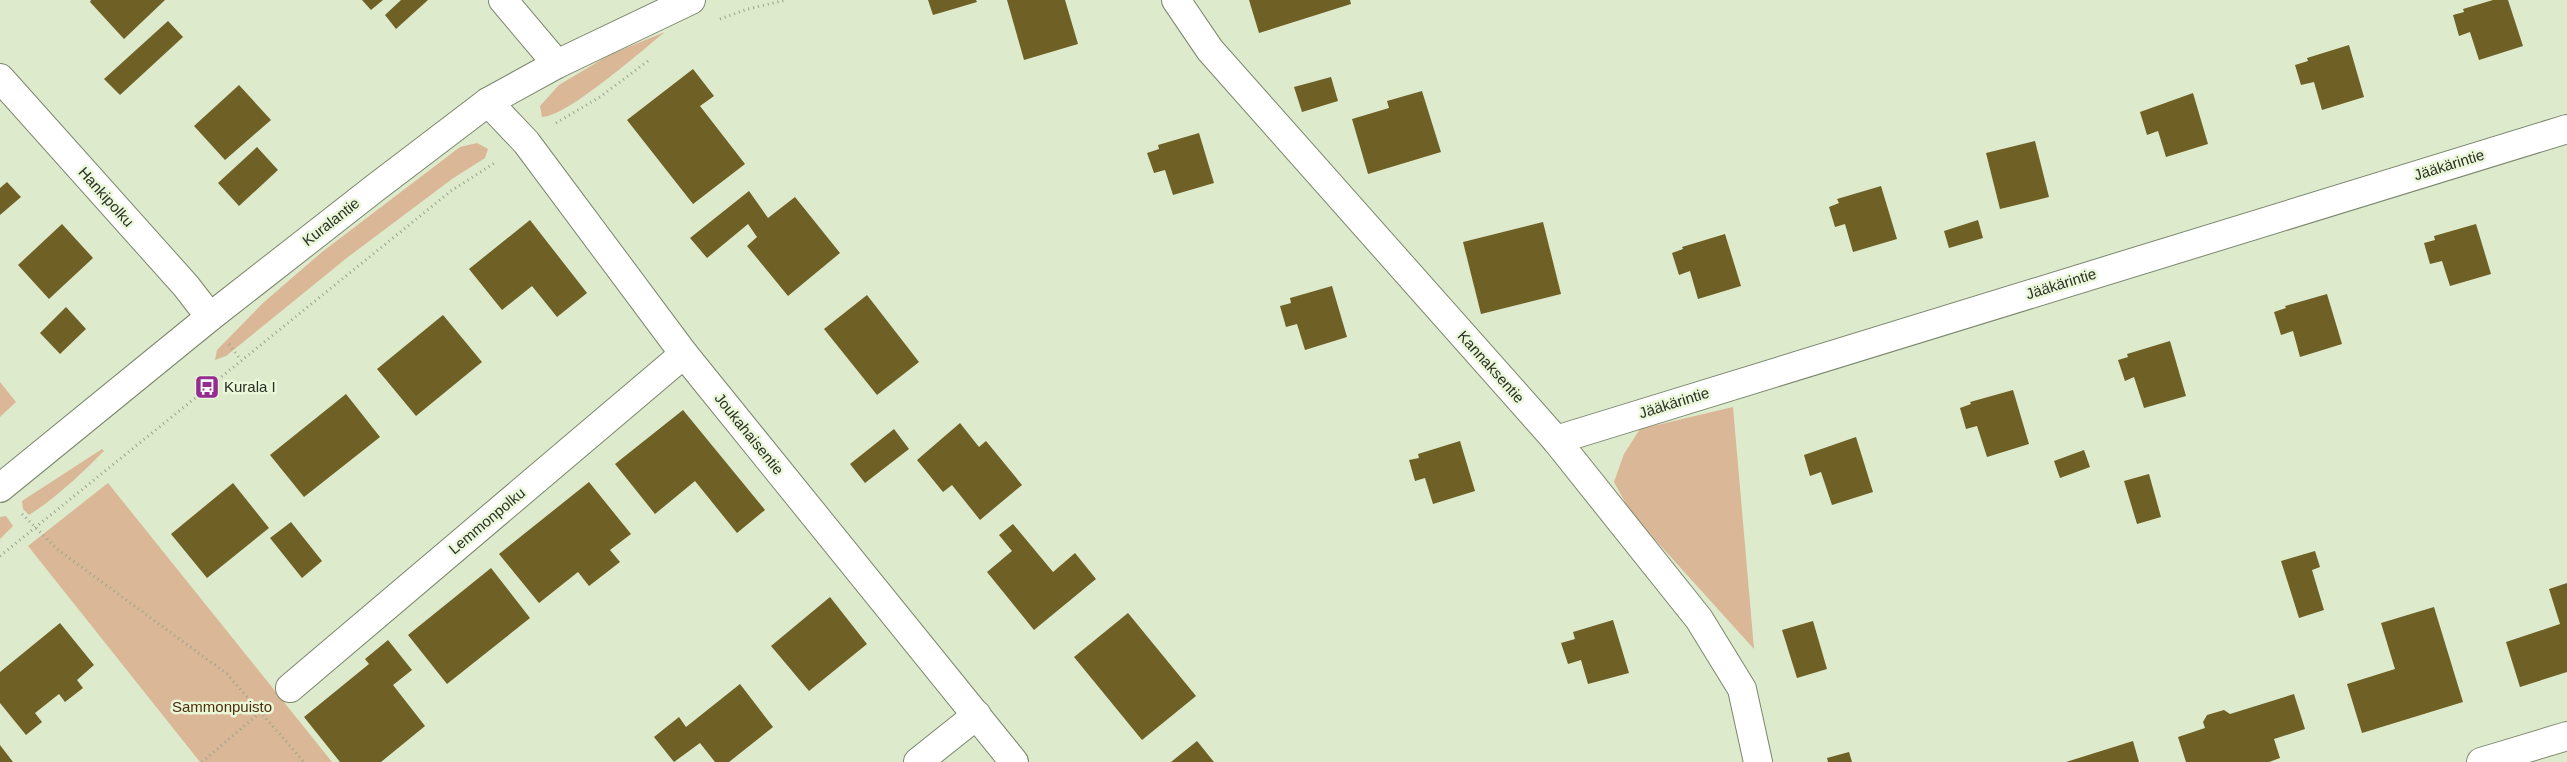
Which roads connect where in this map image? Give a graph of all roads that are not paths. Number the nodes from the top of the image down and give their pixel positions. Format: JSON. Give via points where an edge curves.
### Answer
{"nodes":[{"id":1,"x":503,"y":0,"type":"edge"},
{"id":2,"x":691,"y":0,"type":"edge"},
{"id":3,"x":1176,"y":0,"type":"edge"},
{"id":4,"x":557,"y":64,"type":"junction"},
{"id":5,"x":0,"y":78,"type":"edge"},
{"id":6,"x":488,"y":102,"type":"junction"},
{"id":7,"x":2567,"y":129,"type":"edge"},
{"id":8,"x":210,"y":317,"type":"junction"},
{"id":9,"x":684,"y":354,"type":"junction"},
{"id":10,"x":1556,"y":440,"type":"junction"},
{"id":11,"x":0,"y":488,"type":"edge"},
{"id":12,"x":290,"y":688,"type":"road end"},
{"id":13,"x":977,"y":716,"type":"junction"},
{"id":14,"x":2567,"y":736,"type":"edge"},
{"id":15,"x":918,"y":762,"type":"edge"},
{"id":16,"x":1014,"y":762,"type":"edge"},
{"id":17,"x":1758,"y":762,"type":"edge"},
{"id":18,"x":2481,"y":762,"type":"edge"}],
"edges":[{"from":1,"to":4,"type":"street"},
{"from":2,"to":4,"type":"street","name":"Kuralantie"},
{"from":3,"to":10,"type":"street","name":"Kannaksentie","via":[[1210,50]]},
{"from":4,"to":6,"type":"street","name":"Kuralantie"},
{"from":5,"to":8,"type":"street","name":"Hankipolku"},
{"from":6,"to":8,"type":"street","name":"Kuralantie"},
{"from":6,"to":9,"type":"street","name":"Joukahaisentie","via":[[526,142]]},
{"from":7,"to":10,"type":"street","name":"Jääkärintie"},
{"from":8,"to":11,"type":"street","name":"Kuralantie"},
{"from":9,"to":12,"type":"street","name":"Lemmonpolku"},
{"from":9,"to":13,"type":"street","name":"Joukahaisentie"},
{"from":10,"to":17,"type":"street","name":"Kannaksentie","via":[[1699,618],[1742,689]]},
{"from":13,"to":15,"type":"street"},
{"from":13,"to":16,"type":"street","name":"Joukahaisentie"},
{"from":14,"to":18,"type":"street"}]}
